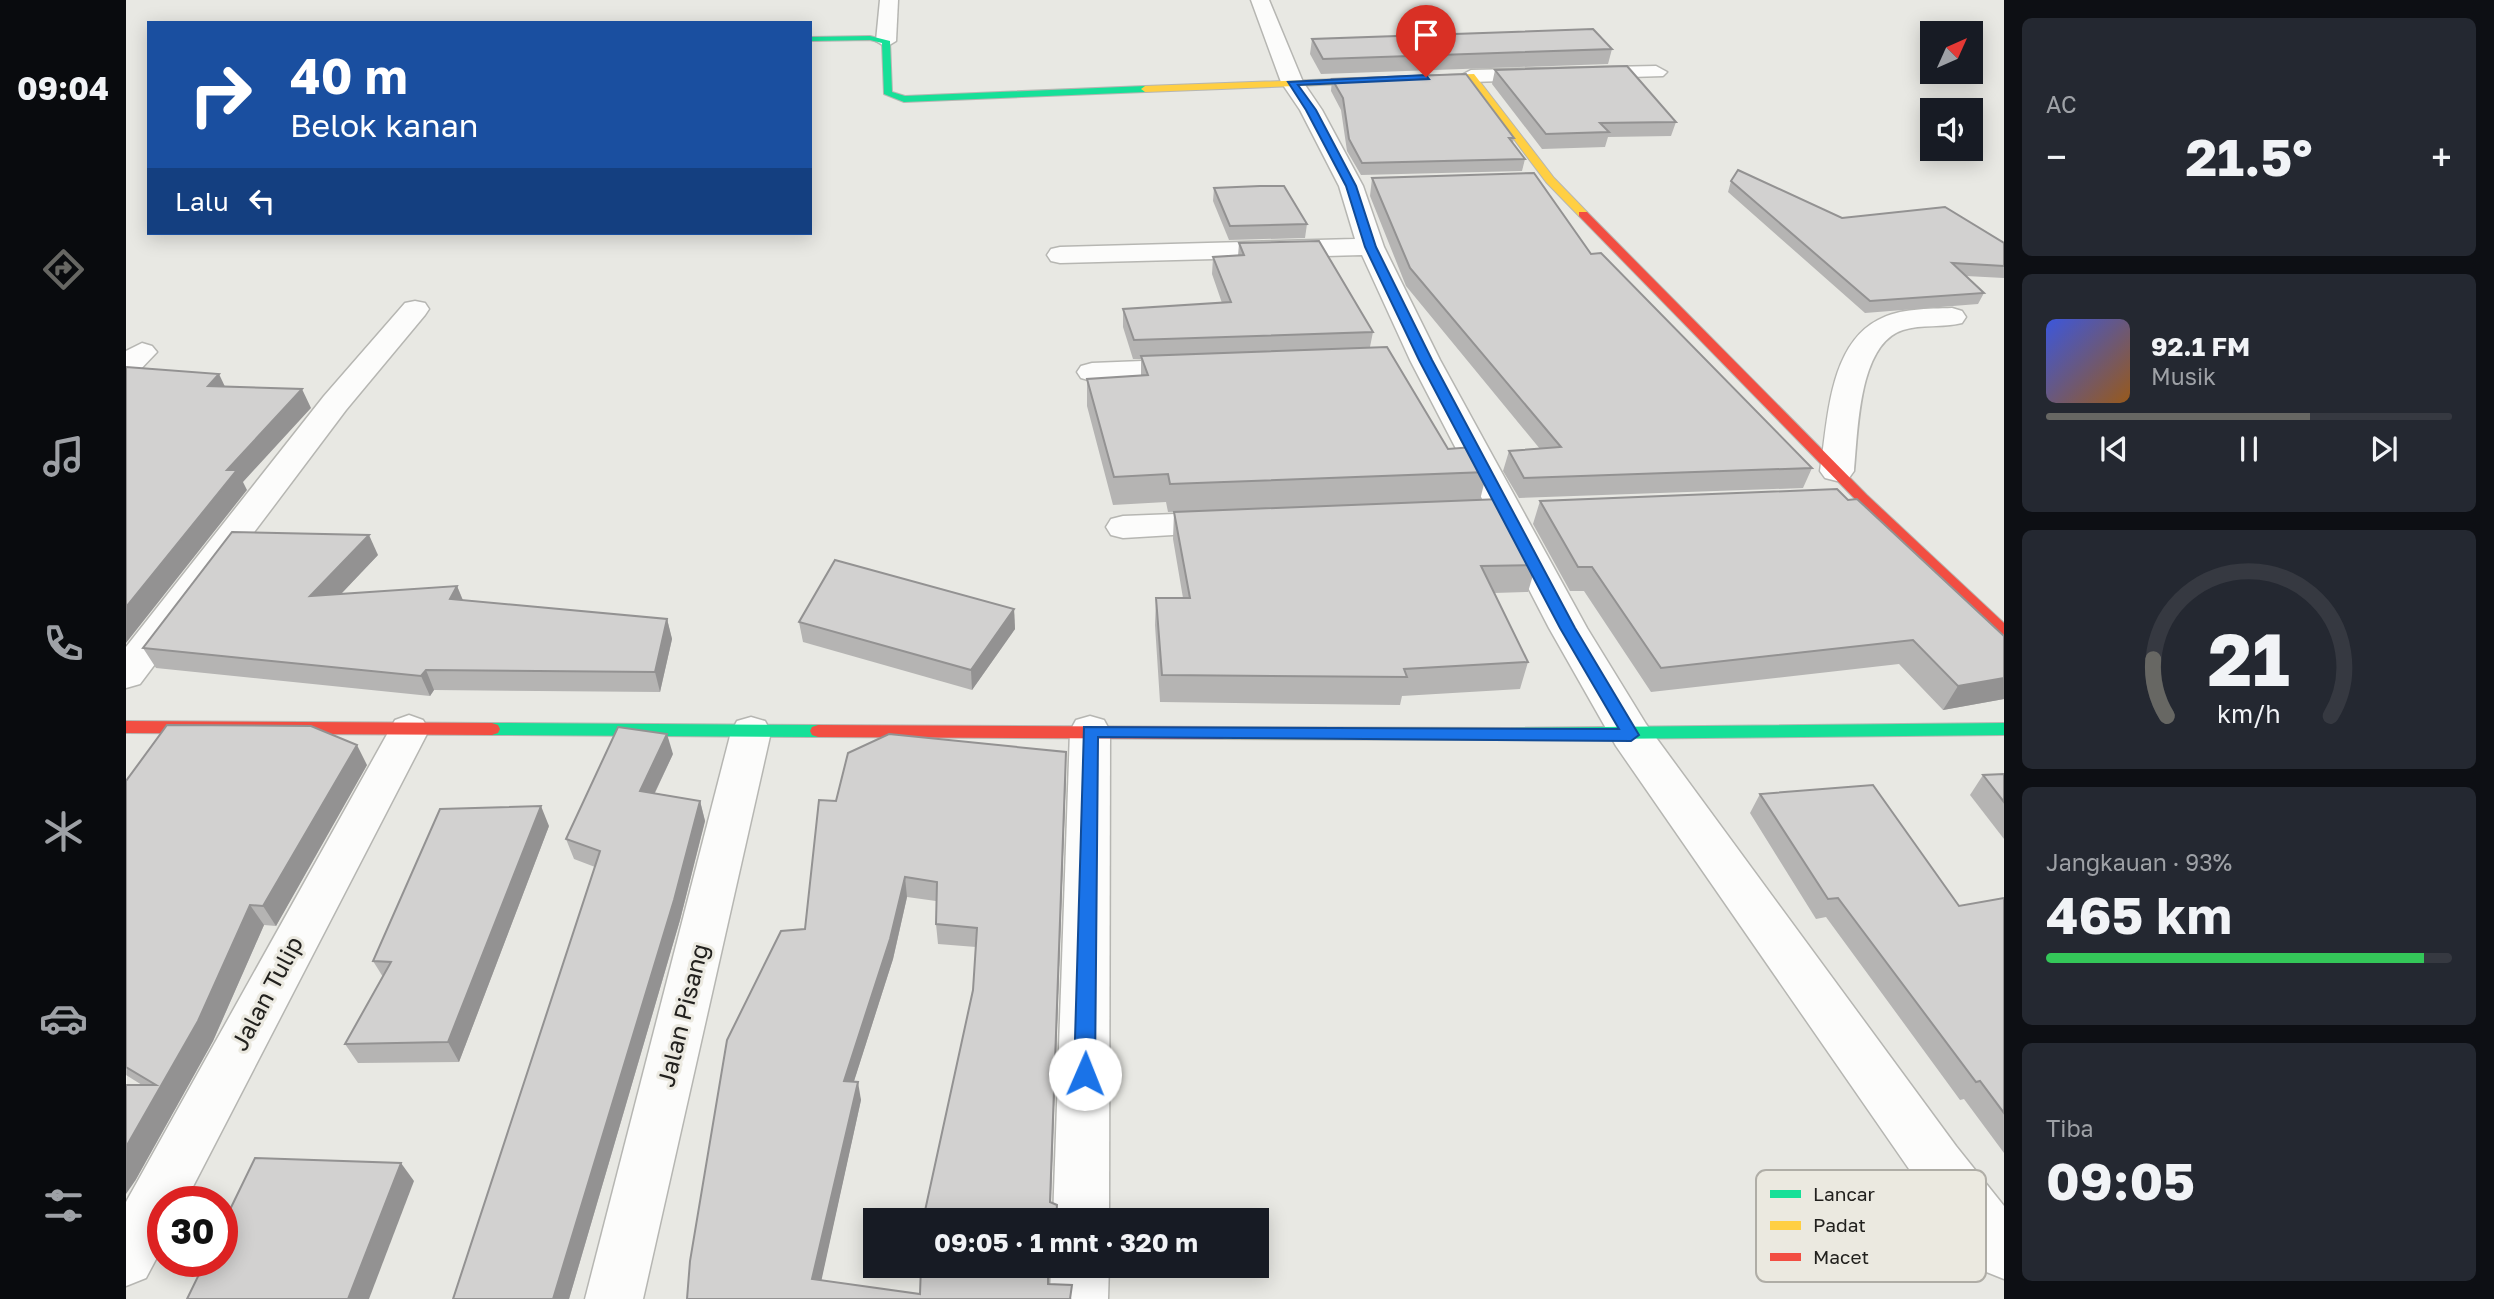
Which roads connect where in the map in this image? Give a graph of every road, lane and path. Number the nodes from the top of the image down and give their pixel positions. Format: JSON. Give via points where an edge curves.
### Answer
{"nodes":[{"id":1,"x":889,"y":0,"type":"edge"},
{"id":2,"x":1259,"y":0,"type":"edge"},
{"id":3,"x":812,"y":40,"type":"edge"},
{"id":4,"x":886,"y":41,"type":"junction"},
{"id":5,"x":1656,"y":72,"type":"dead end"},
{"id":6,"x":1471,"y":76,"type":"junction"},
{"id":7,"x":1292,"y":82,"type":"junction"},
{"id":8,"x":1550,"y":180,"type":"junction"},
{"id":9,"x":1524,"y":181,"type":"edge"},
{"id":10,"x":1371,"y":247,"type":"junction"},
{"id":11,"x":1060,"y":256,"type":"dead end"},
{"id":12,"x":415,"y":309,"type":"dead end"},
{"id":13,"x":1952,"y":317,"type":"dead end"},
{"id":14,"x":1217,"y":368,"type":"edge"},
{"id":15,"x":1092,"y":372,"type":"dead end"},
{"id":16,"x":1829,"y":485,"type":"junction"},
{"id":17,"x":1862,"y":498,"type":"joint"},
{"id":18,"x":1547,"y":508,"type":"edge"},
{"id":19,"x":1506,"y":510,"type":"junction"},
{"id":20,"x":1465,"y":512,"type":"edge"},
{"id":21,"x":1259,"y":521,"type":"edge"},
{"id":22,"x":1123,"y":527,"type":"dead end"},
{"id":23,"x":2004,"y":632,"type":"edge"},
{"id":24,"x":126,"y":674,"type":"edge"},
{"id":25,"x":126,"y":727,"type":"edge"},
{"id":26,"x":2004,"y":729,"type":"edge"},
{"id":27,"x":409,"y":730,"type":"junction"},
{"id":28,"x":1090,"y":731,"type":"junction"},
{"id":29,"x":751,"y":732,"type":"junction"},
{"id":30,"x":1631,"y":735,"type":"junction"},
{"id":31,"x":1942,"y":1170,"type":"edge"},
{"id":32,"x":1081,"y":1208,"type":"edge"},
{"id":33,"x":1986,"y":1228,"type":"edge"},
{"id":34,"x":2004,"y":1251,"type":"edge"},
{"id":35,"x":126,"y":1258,"type":"edge"},
{"id":36,"x":1080,"y":1278,"type":"edge"},
{"id":37,"x":614,"y":1299,"type":"edge"},
{"id":38,"x":1079,"y":1299,"type":"edge"}],
"edges":[{"from":1,"to":4,"type":"street"},
{"from":2,"to":7,"type":"street"},
{"from":3,"to":4,"type":"street"},
{"from":4,"to":7,"type":"street","via":[[888,94],[904,99]]},
{"from":5,"to":6,"type":"street"},
{"from":6,"to":7,"type":"street"},
{"from":6,"to":8,"type":"street"},
{"from":7,"to":10,"type":"street","via":[[1364,185]]},
{"from":8,"to":9,"type":"street"},
{"from":8,"to":16,"type":"street"},
{"from":10,"to":11,"type":"street"},
{"from":10,"to":19,"type":"street","via":[[1412,360]]},
{"from":12,"to":24,"type":"street","via":[[335,403]]},
{"from":13,"to":16,"type":"street","via":[[1886,326],[1863,347]]},
{"from":14,"to":15,"type":"street"},
{"from":16,"to":17,"type":"street"},
{"from":17,"to":23,"type":"street"},
{"from":18,"to":19,"type":"street"},
{"from":19,"to":20,"type":"street"},
{"from":19,"to":30,"type":"street"},
{"from":21,"to":22,"type":"street"},
{"from":25,"to":27,"type":"street"},
{"from":26,"to":30,"type":"street"},
{"from":27,"to":29,"type":"street"},
{"from":27,"to":35,"type":"street","name":"Jalan Tulip"},
{"from":28,"to":29,"type":"street"},
{"from":28,"to":30,"type":"street"},
{"from":28,"to":32,"type":"street"},
{"from":29,"to":37,"type":"street","name":"Jalan Pisang"},
{"from":30,"to":31,"type":"street"},
{"from":33,"to":34,"type":"street"},
{"from":36,"to":38,"type":"street"}]}
